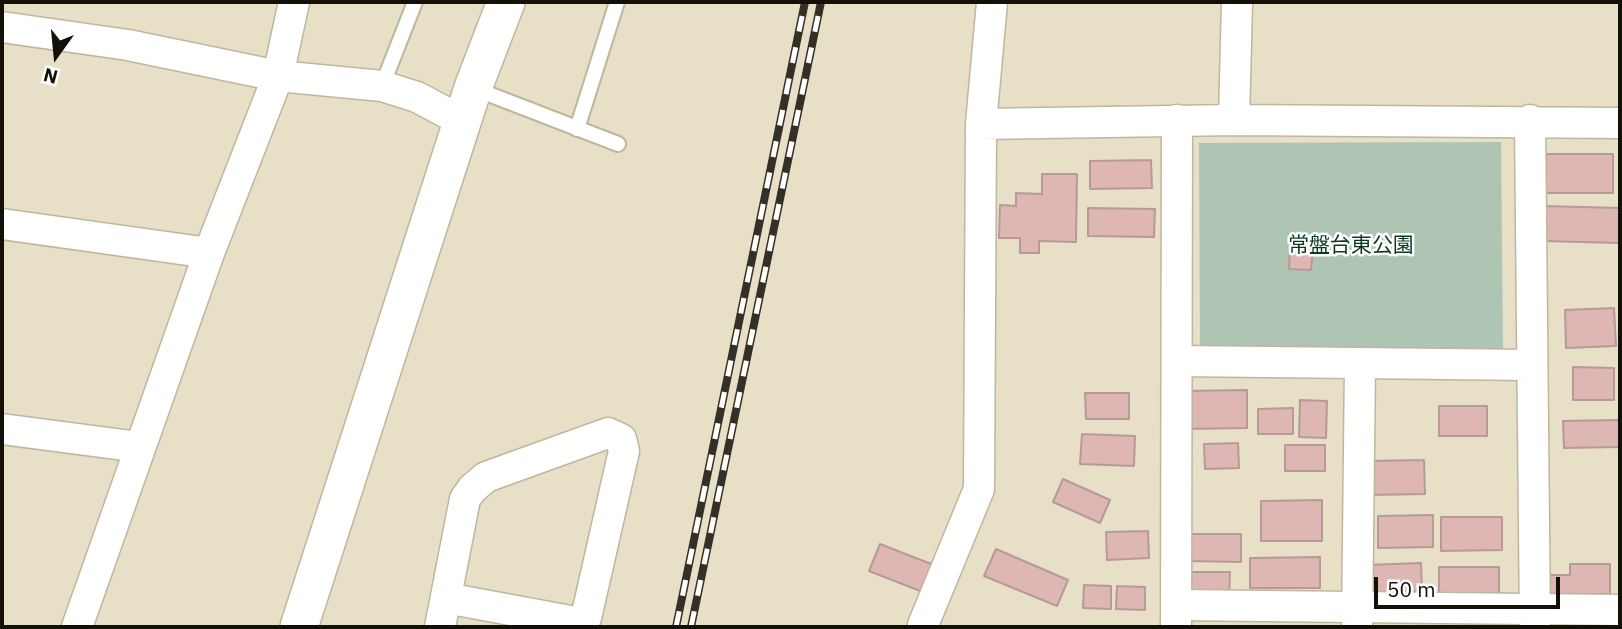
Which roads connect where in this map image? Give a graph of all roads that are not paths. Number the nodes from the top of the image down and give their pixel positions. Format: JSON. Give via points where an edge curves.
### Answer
{"nodes":[{"id":1,"x":295,"y":2,"type":"edge"},
{"id":2,"x":415,"y":2,"type":"edge"},
{"id":3,"x":506,"y":2,"type":"edge"},
{"id":4,"x":617,"y":2,"type":"edge"},
{"id":5,"x":992,"y":2,"type":"edge"},
{"id":6,"x":1237,"y":2,"type":"edge"},
{"id":7,"x":2,"y":27,"type":"edge"},
{"id":8,"x":278,"y":76,"type":"junction"},
{"id":9,"x":382,"y":86,"type":"junction"},
{"id":10,"x":468,"y":105,"type":"junction"},
{"id":11,"x":1177,"y":120,"type":"junction"},
{"id":12,"x":1234,"y":120,"type":"junction"},
{"id":13,"x":1530,"y":120,"type":"junction"},
{"id":14,"x":1620,"y":123,"type":"edge"},
{"id":15,"x":981,"y":124,"type":"junction"},
{"id":16,"x":577,"y":129,"type":"junction"},
{"id":17,"x":618,"y":144,"type":"dead end"},
{"id":18,"x":2,"y":224,"type":"edge"},
{"id":19,"x":209,"y":253,"type":"junction"},
{"id":20,"x":1178,"y":362,"type":"junction"},
{"id":21,"x":1360,"y":363,"type":"junction"},
{"id":22,"x":1532,"y":365,"type":"junction"},
{"id":23,"x":2,"y":429,"type":"edge"},
{"id":24,"x":139,"y":447,"type":"junction"},
{"id":25,"x":446,"y":598,"type":"junction"},
{"id":26,"x":1620,"y":610,"type":"edge"},
{"id":27,"x":1176,"y":616,"type":"edge"},
{"id":28,"x":1357,"y":617,"type":"edge"},
{"id":29,"x":1535,"y":617,"type":"edge"},
{"id":30,"x":923,"y":625,"type":"dead end"},
{"id":31,"x":76,"y":627,"type":"edge"},
{"id":32,"x":299,"y":627,"type":"edge"},
{"id":33,"x":440,"y":627,"type":"edge"}],
"edges":[{"from":1,"to":8,"type":"street"},
{"from":2,"to":9,"type":"lane"},
{"from":3,"to":10,"type":"street"},
{"from":4,"to":16,"type":"lane"},
{"from":5,"to":15,"type":"street"},
{"from":6,"to":12,"type":"street"},
{"from":7,"to":8,"type":"street","via":[[128,45]]},
{"from":8,"to":9,"type":"street"},
{"from":8,"to":19,"type":"street"},
{"from":9,"to":10,"type":"street"},
{"from":10,"to":16,"type":"lane"},
{"from":10,"to":32,"type":"street"},
{"from":11,"to":12,"type":"street"},
{"from":11,"to":15,"type":"street"},
{"from":11,"to":20,"type":"street"},
{"from":12,"to":13,"type":"street"},
{"from":13,"to":14,"type":"street"},
{"from":13,"to":22,"type":"street"},
{"from":15,"to":30,"type":"street","via":[[979,489]]},
{"from":16,"to":17,"type":"lane"},
{"from":18,"to":19,"type":"street"},
{"from":19,"to":24,"type":"street"},
{"from":20,"to":21,"type":"street"},
{"from":20,"to":27,"type":"street"},
{"from":21,"to":22,"type":"street"},
{"from":21,"to":28,"type":"street"},
{"from":22,"to":29,"type":"street"},
{"from":23,"to":24,"type":"street"},
{"from":24,"to":31,"type":"street"},
{"from":25,"to":25,"type":"street","via":[[465,499],[472,489],[486,477],[608,433],[621,439],[624,451],[586,618],[581,623]]},
{"from":25,"to":33,"type":"street"},
{"from":26,"to":29,"type":"street"},
{"from":27,"to":28,"type":"street"},
{"from":28,"to":29,"type":"street"}]}
